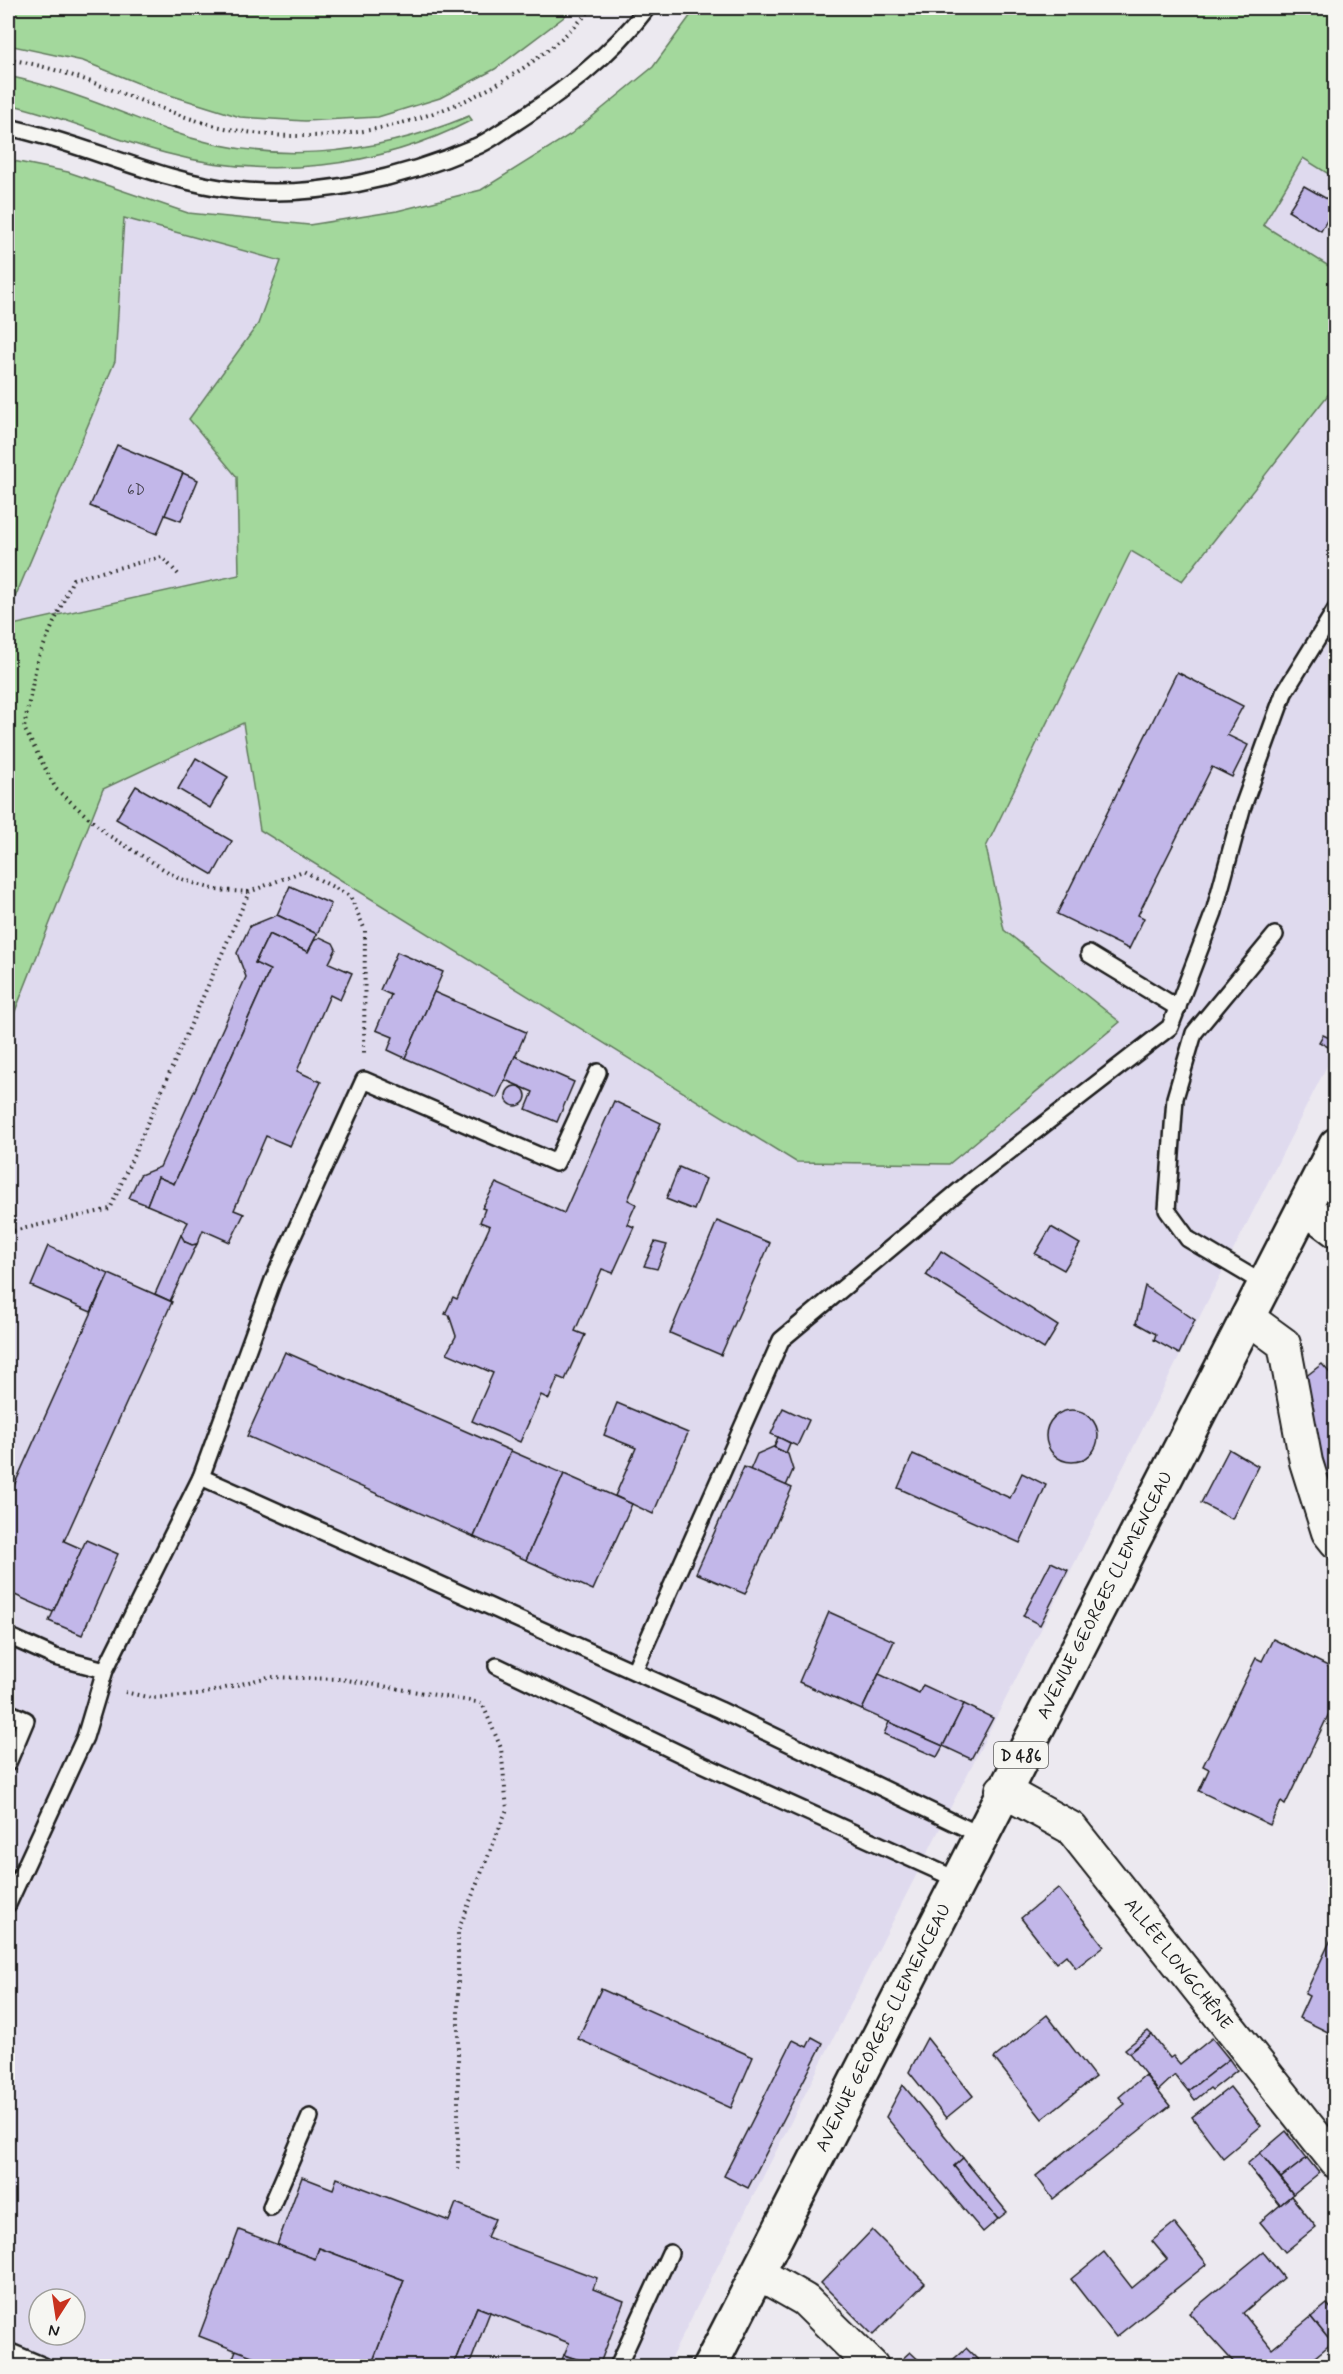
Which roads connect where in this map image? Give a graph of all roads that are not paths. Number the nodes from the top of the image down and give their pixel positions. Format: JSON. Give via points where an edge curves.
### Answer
{"nodes":[{"id":1,"x":647,"y":8,"type":"edge"},
{"id":2,"x":8,"y":127,"type":"edge"},
{"id":3,"x":1335,"y":609,"type":"edge"},
{"id":4,"x":1275,"y":935,"type":"dead end"},
{"id":5,"x":1089,"y":954,"type":"dead end"},
{"id":6,"x":1178,"y":1008,"type":"junction"},
{"id":7,"x":598,"y":1072,"type":"dead end"},
{"id":8,"x":1335,"y":1145,"type":"edge"},
{"id":9,"x":1304,"y":1207,"type":"junction"},
{"id":10,"x":1335,"y":1231,"type":"edge"},
{"id":11,"x":1264,"y":1284,"type":"junction"},
{"id":12,"x":1247,"y":1317,"type":"junction"},
{"id":13,"x":201,"y":1477,"type":"junction"},
{"id":14,"x":1335,"y":1542,"type":"edge"},
{"id":15,"x":8,"y":1636,"type":"edge"},
{"id":16,"x":497,"y":1666,"type":"dead end"},
{"id":17,"x":105,"y":1670,"type":"junction"},
{"id":18,"x":634,"y":1671,"type":"junction"},
{"id":19,"x":8,"y":1712,"type":"edge"},
{"id":20,"x":8,"y":1763,"type":"edge"},
{"id":21,"x":1002,"y":1790,"type":"junction"},
{"id":22,"x":980,"y":1835,"type":"junction"},
{"id":23,"x":958,"y":1880,"type":"junction"},
{"id":24,"x":8,"y":1904,"type":"edge"},
{"id":25,"x":310,"y":2117,"type":"dead end"},
{"id":26,"x":1335,"y":2162,"type":"edge"},
{"id":27,"x":271,"y":2207,"type":"dead end"},
{"id":28,"x":670,"y":2253,"type":"dead end"},
{"id":29,"x":758,"y":2273,"type":"junction"},
{"id":30,"x":8,"y":2351,"type":"edge"},
{"id":31,"x":44,"y":2367,"type":"edge"},
{"id":32,"x":618,"y":2367,"type":"edge"},
{"id":33,"x":710,"y":2367,"type":"edge"},
{"id":34,"x":872,"y":2367,"type":"edge"}],
"edges":[{"from":1,"to":2,"type":"lane","via":[[585,74],[477,147],[407,172],[348,184],[286,192],[236,190],[182,180],[49,136]]},
{"from":3,"to":6,"type":"lane","via":[[1284,693],[1242,809],[1214,912]]},
{"from":4,"to":11,"type":"lane","via":[[1194,1033],[1175,1098],[1167,1209],[1188,1239]]},
{"from":5,"to":6,"type":"lane"},
{"from":6,"to":18,"type":"lane","via":[[1170,1027],[971,1181],[781,1340]]},
{"from":7,"to":13,"type":"lane","via":[[556,1163],[364,1080],[273,1280]]},
{"from":8,"to":9,"type":"main road","name":"AVENUE GEORGES CLEMENCEAU","number":"D 486"},
{"from":9,"to":10,"type":"street"},
{"from":9,"to":11,"type":"main road","name":"AVENUE GEORGES CLEMENCEAU","number":"D 486"},
{"from":11,"to":12,"type":"main road","name":"AVENUE GEORGES CLEMENCEAU","number":"D 486"},
{"from":12,"to":14,"type":"street","via":[[1284,1344],[1306,1462],[1328,1532]]},
{"from":12,"to":21,"type":"main road","name":"AVENUE GEORGES CLEMENCEAU","number":"D 486"},
{"from":13,"to":17,"type":"lane"},
{"from":13,"to":18,"type":"lane"},
{"from":15,"to":17,"type":"lane","via":[[55,1657]]},
{"from":16,"to":23,"type":"lane"},
{"from":17,"to":24,"type":"lane","via":[[85,1737]]},
{"from":18,"to":22,"type":"lane"},
{"from":19,"to":20,"type":"lane","via":[[26,1720]]},
{"from":21,"to":22,"type":"main road","name":"AVENUE GEORGES CLEMENCEAU","number":"D 486"},
{"from":21,"to":26,"type":"street","name":"ALLÉE LONGCHÊNE","via":[[1071,1828]]},
{"from":22,"to":23,"type":"main road","name":"AVENUE GEORGES CLEMENCEAU","number":"D 486"},
{"from":23,"to":29,"type":"main road","name":"AVENUE GEORGES CLEMENCEAU","number":"D 486"},
{"from":25,"to":27,"type":"lane"},
{"from":28,"to":32,"type":"lane"},
{"from":29,"to":33,"type":"main road","name":"AVENUE GEORGES CLEMENCEAU","number":"D 486"},
{"from":29,"to":34,"type":"street","via":[[805,2300]]},
{"from":30,"to":31,"type":"lane"}]}
